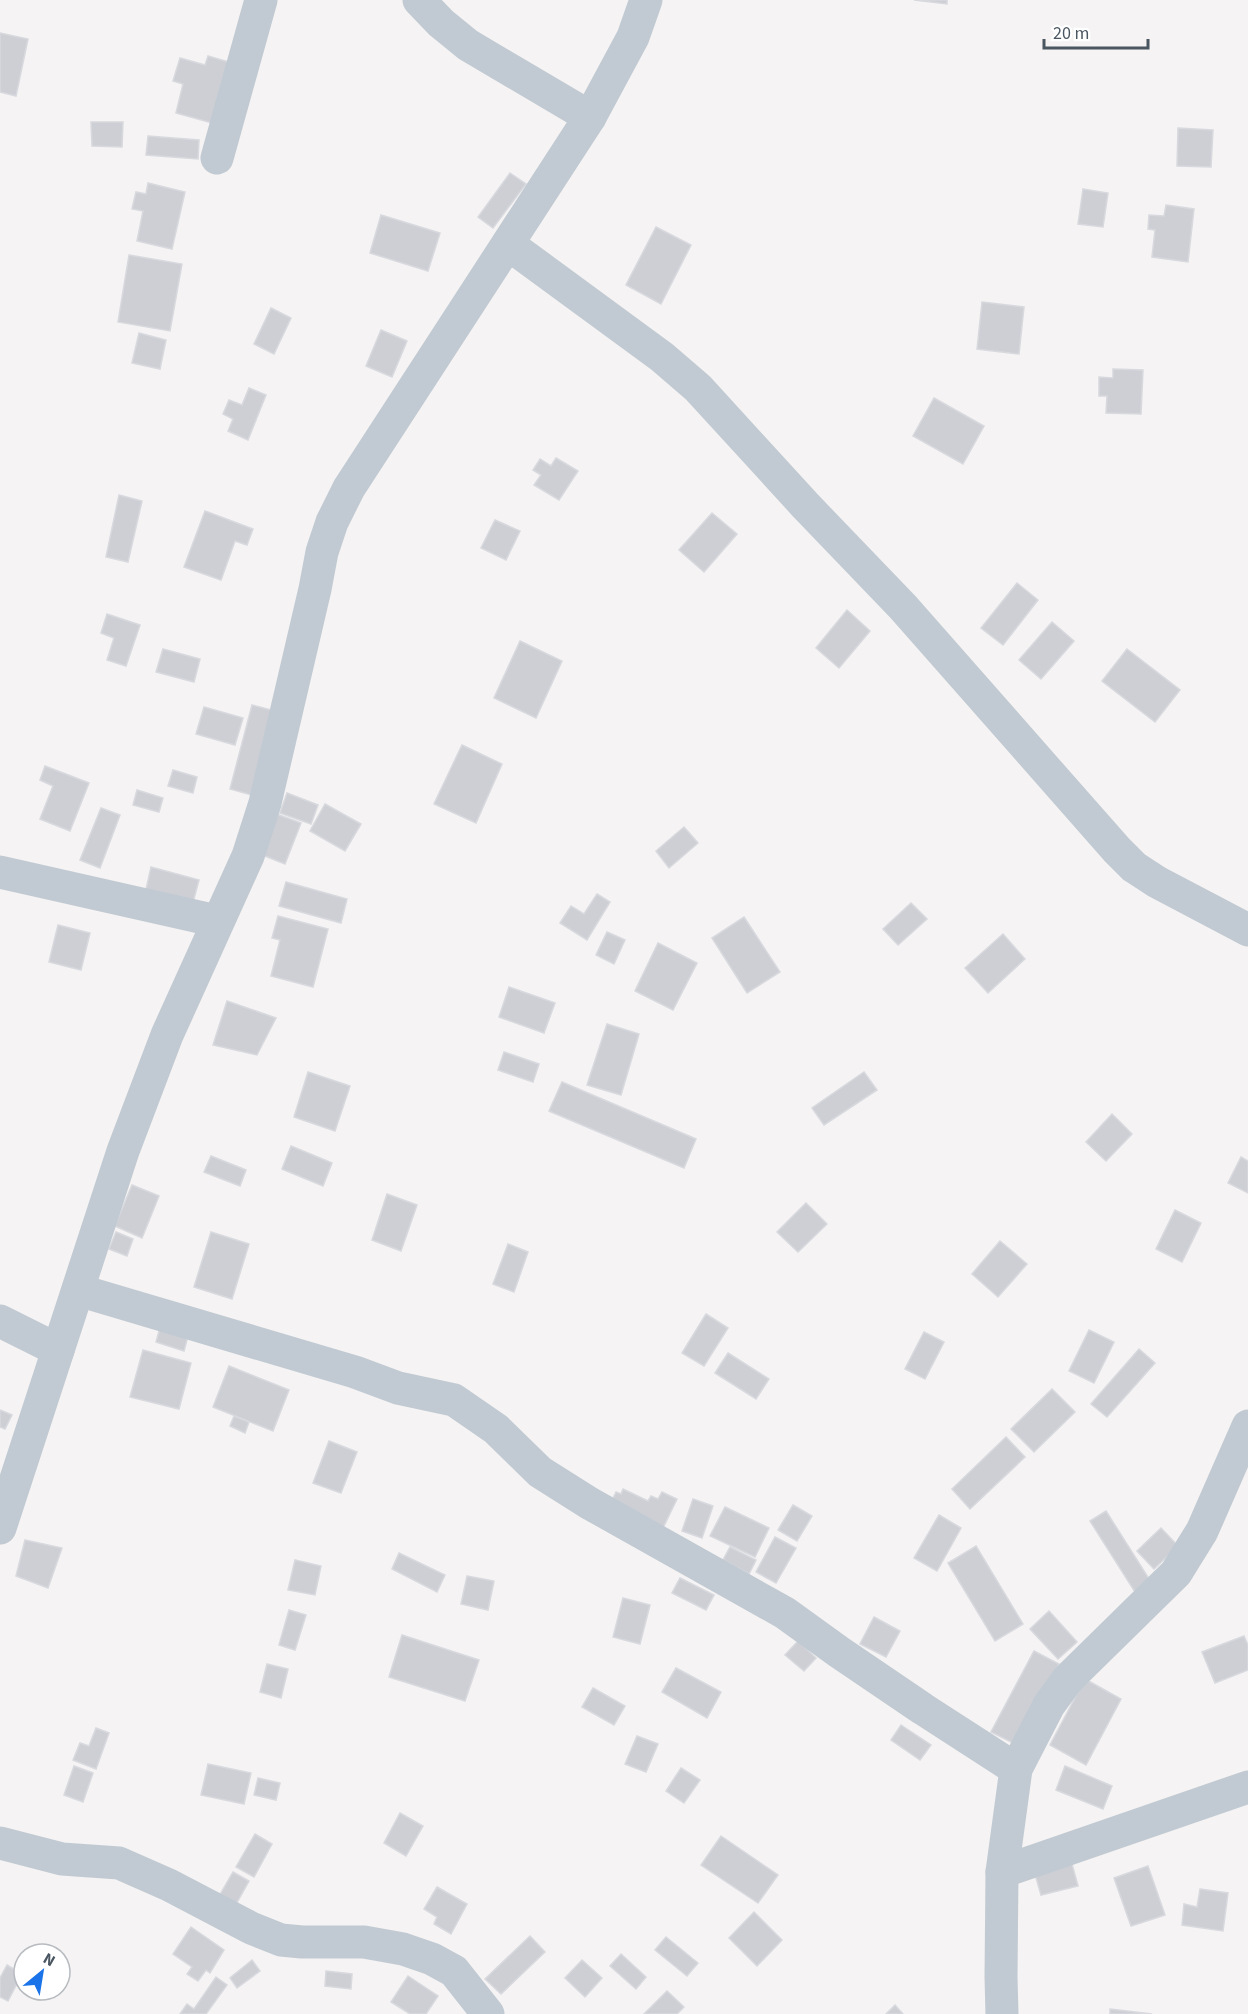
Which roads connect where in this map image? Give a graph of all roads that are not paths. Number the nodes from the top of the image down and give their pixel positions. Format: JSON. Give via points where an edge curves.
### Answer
{"nodes":[{"id":1,"x":261,"y":0,"type":"edge"},
{"id":2,"x":419,"y":0,"type":"edge"},
{"id":3,"x":646,"y":0,"type":"edge"},
{"id":4,"x":590,"y":117,"type":"junction"},
{"id":5,"x":217,"y":158,"type":"dead end"},
{"id":6,"x":508,"y":244,"type":"junction"},
{"id":7,"x":0,"y":872,"type":"edge"},
{"id":8,"x":217,"y":921,"type":"junction"},
{"id":9,"x":1248,"y":930,"type":"edge"},
{"id":10,"x":78,"y":1290,"type":"junction"},
{"id":11,"x":0,"y":1321,"type":"edge"},
{"id":12,"x":58,"y":1350,"type":"junction"},
{"id":13,"x":1248,"y":1426,"type":"edge"},
{"id":14,"x":0,"y":1528,"type":"edge"},
{"id":15,"x":1016,"y":1769,"type":"junction"},
{"id":16,"x":1248,"y":1787,"type":"edge"},
{"id":17,"x":0,"y":1843,"type":"edge"},
{"id":18,"x":1002,"y":1872,"type":"junction"},
{"id":19,"x":488,"y":2014,"type":"edge"},
{"id":20,"x":1002,"y":2014,"type":"edge"}],
"edges":[{"from":1,"to":5,"type":"street"},
{"from":2,"to":4,"type":"street","via":[[468,45]]},
{"from":3,"to":4,"type":"street","via":[[633,37]]},
{"from":4,"to":6,"type":"street"},
{"from":6,"to":8,"type":"street","via":[[349,488],[332,522],[265,802],[248,856]]},
{"from":6,"to":9,"type":"street","via":[[698,388],[903,607],[1134,867]]},
{"from":7,"to":8,"type":"street"},
{"from":8,"to":10,"type":"street","via":[[144,1095]]},
{"from":10,"to":12,"type":"street"},
{"from":10,"to":15,"type":"street","via":[[398,1388],[454,1400],[496,1429],[540,1472],[785,1612]]},
{"from":11,"to":12,"type":"street"},
{"from":12,"to":14,"type":"street"},
{"from":13,"to":15,"type":"street","via":[[1202,1530],[1176,1573],[1068,1679],[1049,1705]]},
{"from":15,"to":18,"type":"street"},
{"from":16,"to":18,"type":"street"},
{"from":17,"to":19,"type":"street","via":[[62,1859],[119,1863],[281,1940],[364,1942],[432,1959],[454,1971]]},
{"from":18,"to":20,"type":"street"}]}
